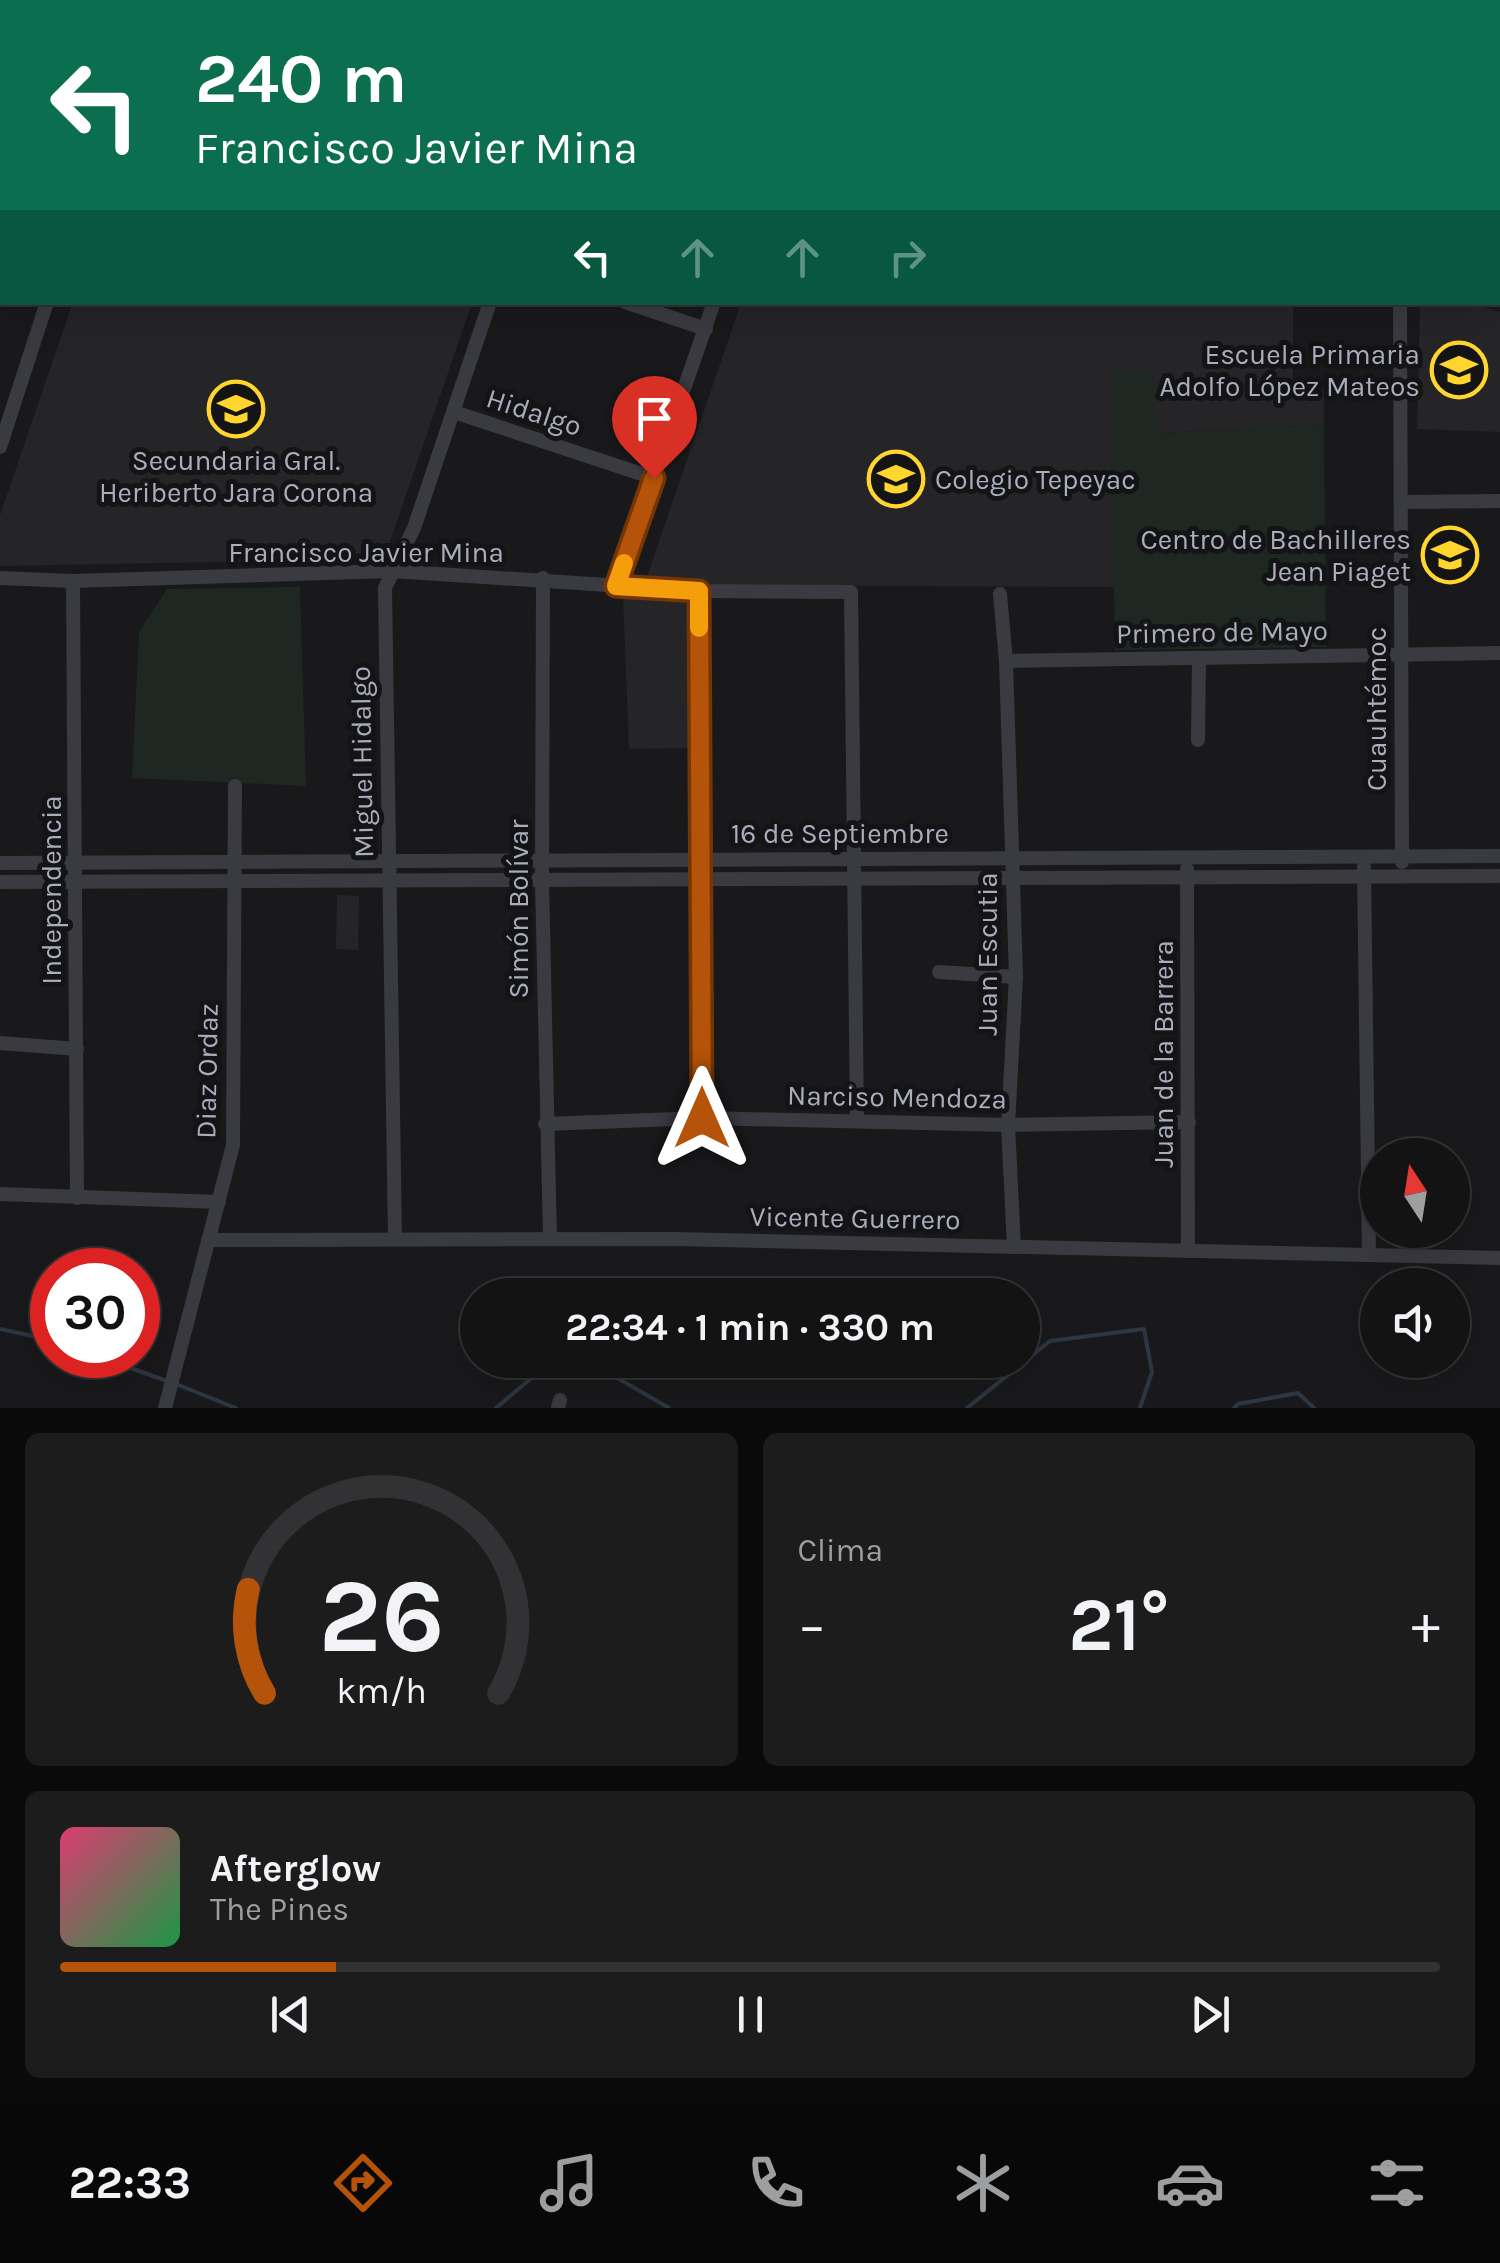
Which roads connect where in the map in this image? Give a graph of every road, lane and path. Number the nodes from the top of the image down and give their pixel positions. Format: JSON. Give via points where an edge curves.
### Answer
{"nodes":[{"id":1,"x":46,"y":305,"type":"edge"},
{"id":2,"x":489,"y":305,"type":"edge"},
{"id":3,"x":634,"y":305,"type":"edge"},
{"id":4,"x":713,"y":305,"type":"edge"},
{"id":5,"x":1400,"y":305,"type":"edge"},
{"id":6,"x":706,"y":329,"type":"junction"},
{"id":7,"x":454,"y":412,"type":"junction"},
{"id":8,"x":4,"y":418,"type":"edge"},
{"id":9,"x":0,"y":447,"type":"edge"},
{"id":10,"x":654,"y":478,"type":"junction"},
{"id":11,"x":1500,"y":501,"type":"edge"},
{"id":12,"x":1402,"y":502,"type":"junction"},
{"id":13,"x":392,"y":571,"type":"junction"},
{"id":14,"x":0,"y":578,"type":"edge"},
{"id":15,"x":542,"y":578,"type":"junction"},
{"id":16,"x":72,"y":581,"type":"junction"},
{"id":17,"x":616,"y":586,"type":"junction"},
{"id":18,"x":699,"y":591,"type":"junction"},
{"id":19,"x":1000,"y":594,"type":"dead end"},
{"id":20,"x":1500,"y":653,"type":"edge"},
{"id":21,"x":1401,"y":654,"type":"junction"},
{"id":22,"x":1199,"y":658,"type":"junction"},
{"id":23,"x":1006,"y":661,"type":"junction"},
{"id":24,"x":1198,"y":740,"type":"dead end"},
{"id":25,"x":234,"y":786,"type":"dead end"},
{"id":26,"x":1500,"y":856,"type":"edge"},
{"id":27,"x":1363,"y":857,"type":"junction"},
{"id":28,"x":1402,"y":857,"type":"junction"},
{"id":29,"x":700,"y":858,"type":"junction"},
{"id":30,"x":854,"y":858,"type":"junction"},
{"id":31,"x":1186,"y":858,"type":"junction"},
{"id":32,"x":1012,"y":859,"type":"junction"},
{"id":33,"x":234,"y":861,"type":"junction"},
{"id":34,"x":542,"y":861,"type":"junction"},
{"id":35,"x":0,"y":862,"type":"edge"},
{"id":36,"x":76,"y":862,"type":"junction"},
{"id":37,"x":388,"y":862,"type":"junction"},
{"id":38,"x":1364,"y":876,"type":"junction"},
{"id":39,"x":1401,"y":876,"type":"junction"},
{"id":40,"x":1500,"y":876,"type":"edge"},
{"id":41,"x":1013,"y":877,"type":"junction"},
{"id":42,"x":1187,"y":877,"type":"junction"},
{"id":43,"x":700,"y":878,"type":"junction"},
{"id":44,"x":854,"y":879,"type":"junction"},
{"id":45,"x":77,"y":881,"type":"junction"},
{"id":46,"x":234,"y":881,"type":"junction"},
{"id":47,"x":542,"y":881,"type":"junction"},
{"id":48,"x":0,"y":882,"type":"edge"},
{"id":49,"x":388,"y":882,"type":"junction"},
{"id":50,"x":940,"y":972,"type":"dead end"},
{"id":51,"x":1016,"y":977,"type":"junction"},
{"id":52,"x":0,"y":1043,"type":"edge"},
{"id":53,"x":77,"y":1048,"type":"junction"},
{"id":54,"x":702,"y":1118,"type":"junction"},
{"id":55,"x":858,"y":1121,"type":"junction"},
{"id":56,"x":1189,"y":1122,"type":"junction"},
{"id":57,"x":545,"y":1124,"type":"junction"},
{"id":58,"x":1008,"y":1124,"type":"junction"},
{"id":59,"x":0,"y":1194,"type":"edge"},
{"id":60,"x":77,"y":1198,"type":"junction"},
{"id":61,"x":218,"y":1202,"type":"junction"},
{"id":62,"x":395,"y":1239,"type":"junction"},
{"id":63,"x":550,"y":1239,"type":"junction"},
{"id":64,"x":208,"y":1240,"type":"junction"},
{"id":65,"x":1014,"y":1247,"type":"junction"},
{"id":66,"x":1188,"y":1251,"type":"junction"},
{"id":67,"x":1369,"y":1255,"type":"junction"},
{"id":68,"x":1500,"y":1258,"type":"edge"},
{"id":69,"x":165,"y":1408,"type":"edge"}],
"edges":[{"from":1,"to":8,"type":"street"},
{"from":2,"to":7,"type":"street","name":"Miguel Hidalgo"},
{"from":3,"to":6,"type":"street"},
{"from":4,"to":6,"type":"street"},
{"from":5,"to":12,"type":"street","name":"Cuauhtémoc"},
{"from":6,"to":10,"type":"street"},
{"from":7,"to":10,"type":"street","name":"Hidalgo"},
{"from":7,"to":13,"type":"street","name":"Miguel Hidalgo"},
{"from":8,"to":9,"type":"street"},
{"from":10,"to":17,"type":"street"},
{"from":11,"to":12,"type":"street"},
{"from":12,"to":21,"type":"street","name":"Cuauhtémoc"},
{"from":13,"to":15,"type":"street","name":"Francisco Javier Mina"},
{"from":13,"to":16,"type":"street","name":"Francisco Javier Mina"},
{"from":13,"to":37,"type":"street","name":"Miguel Hidalgo","via":[[385,588]]},
{"from":14,"to":16,"type":"street","name":"Francisco Javier Mina"},
{"from":15,"to":17,"type":"street","name":"Francisco Javier Mina"},
{"from":15,"to":34,"type":"street","name":"Simón Bolívar"},
{"from":16,"to":36,"type":"street","name":"Independencia"},
{"from":17,"to":18,"type":"street","name":"Francisco Javier Mina"},
{"from":18,"to":29,"type":"street"},
{"from":18,"to":30,"type":"street","name":"Francisco Javier Mina","via":[[851,592]]},
{"from":19,"to":23,"type":"street","name":"Juan Escutia"},
{"from":20,"to":21,"type":"street","name":"Primero de Mayo"},
{"from":21,"to":22,"type":"street","name":"Primero de Mayo"},
{"from":21,"to":28,"type":"street","name":"Cuauhtémoc"},
{"from":22,"to":23,"type":"street","name":"Primero de Mayo"},
{"from":22,"to":24,"type":"street"},
{"from":23,"to":32,"type":"street","name":"Juan Escutia"},
{"from":25,"to":33,"type":"street","name":"Diaz Ordaz"},
{"from":26,"to":28,"type":"street","name":"16 de Septiembre"},
{"from":27,"to":28,"type":"street","name":"16 de Septiembre"},
{"from":27,"to":31,"type":"street","name":"16 de Septiembre"},
{"from":27,"to":38,"type":"street"},
{"from":28,"to":39,"type":"street","name":"Cuauhtémoc"},
{"from":29,"to":30,"type":"street","name":"16 de Septiembre"},
{"from":29,"to":34,"type":"street","name":"16 de Septiembre"},
{"from":29,"to":43,"type":"street"},
{"from":30,"to":32,"type":"street","name":"16 de Septiembre"},
{"from":30,"to":44,"type":"street"},
{"from":31,"to":32,"type":"street","name":"16 de Septiembre"},
{"from":31,"to":42,"type":"street","name":"Juan de la Barrera"},
{"from":32,"to":41,"type":"street","name":"Juan Escutia"},
{"from":33,"to":36,"type":"street","name":"16 de Septiembre"},
{"from":33,"to":37,"type":"street","name":"16 de Septiembre"},
{"from":33,"to":46,"type":"street","name":"Diaz Ordaz"},
{"from":34,"to":37,"type":"street","name":"16 de Septiembre"},
{"from":34,"to":47,"type":"street","name":"Simón Bolívar"},
{"from":35,"to":36,"type":"street","name":"16 de Septiembre"},
{"from":36,"to":45,"type":"street","name":"Independencia"},
{"from":37,"to":49,"type":"street","name":"Miguel Hidalgo"},
{"from":38,"to":39,"type":"street","name":"16 de Septiembre"},
{"from":38,"to":42,"type":"street","name":"16 de Septiembre"},
{"from":38,"to":67,"type":"street"},
{"from":39,"to":40,"type":"street","name":"16 de Septiembre"},
{"from":41,"to":42,"type":"street","name":"16 de Septiembre"},
{"from":41,"to":44,"type":"street","name":"16 de Septiembre"},
{"from":41,"to":51,"type":"street","name":"Juan Escutia"},
{"from":42,"to":56,"type":"street","name":"Juan de la Barrera"},
{"from":43,"to":44,"type":"street","name":"16 de Septiembre"},
{"from":43,"to":47,"type":"street","name":"16 de Septiembre"},
{"from":43,"to":54,"type":"street"},
{"from":44,"to":55,"type":"street"},
{"from":45,"to":46,"type":"street","name":"16 de Septiembre"},
{"from":45,"to":48,"type":"street","name":"16 de Septiembre"},
{"from":45,"to":53,"type":"street","name":"Independencia"},
{"from":46,"to":49,"type":"street","name":"16 de Septiembre"},
{"from":46,"to":61,"type":"street","name":"Diaz Ordaz","via":[[233,1144]]},
{"from":47,"to":49,"type":"street","name":"16 de Septiembre"},
{"from":47,"to":57,"type":"street","name":"Simón Bolívar"},
{"from":49,"to":62,"type":"street","name":"Miguel Hidalgo"},
{"from":50,"to":51,"type":"street"},
{"from":51,"to":58,"type":"street","name":"Juan Escutia"},
{"from":52,"to":53,"type":"street"},
{"from":53,"to":60,"type":"street","name":"Independencia"},
{"from":54,"to":55,"type":"street","name":"Narciso Mendoza"},
{"from":54,"to":57,"type":"street","name":"Narciso Mendoza"},
{"from":55,"to":58,"type":"street","name":"Narciso Mendoza"},
{"from":56,"to":58,"type":"street","name":"Narciso Mendoza"},
{"from":56,"to":66,"type":"street","name":"Juan de la Barrera"},
{"from":57,"to":63,"type":"street","name":"Simón Bolívar"},
{"from":58,"to":65,"type":"street","name":"Juan Escutia"},
{"from":59,"to":60,"type":"street"},
{"from":60,"to":61,"type":"street"},
{"from":61,"to":64,"type":"street","name":"Diaz Ordaz"},
{"from":62,"to":63,"type":"street","name":"Vicente Guerrero"},
{"from":62,"to":64,"type":"street","name":"Vicente Guerrero"},
{"from":63,"to":65,"type":"street","name":"Vicente Guerrero"},
{"from":64,"to":69,"type":"street","name":"Diaz Ordaz"},
{"from":65,"to":66,"type":"street","name":"Vicente Guerrero"},
{"from":66,"to":67,"type":"street","name":"Vicente Guerrero"},
{"from":67,"to":68,"type":"street","name":"Vicente Guerrero"}]}
